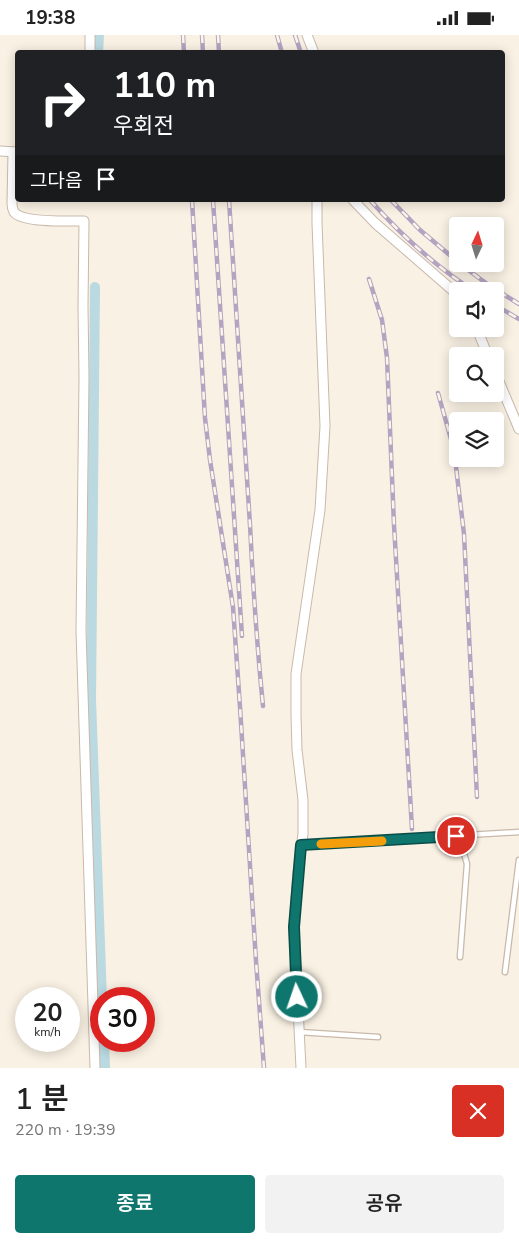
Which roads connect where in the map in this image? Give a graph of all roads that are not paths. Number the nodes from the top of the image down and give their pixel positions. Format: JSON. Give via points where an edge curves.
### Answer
{"nodes":[{"id":1,"x":90,"y":35,"type":"edge"},
{"id":2,"x":307,"y":35,"type":"edge"},
{"id":3,"x":90,"y":50,"type":"edge"},
{"id":4,"x":313,"y":50,"type":"edge"},
{"id":5,"x":0,"y":151,"type":"edge"},
{"id":6,"x":15,"y":152,"type":"edge"},
{"id":7,"x":317,"y":202,"type":"edge"},
{"id":8,"x":355,"y":202,"type":"edge"},
{"id":9,"x":449,"y":287,"type":"edge"},
{"id":10,"x":504,"y":393,"type":"edge"},
{"id":11,"x":519,"y":429,"type":"edge"},
{"id":12,"x":519,"y":832,"type":"edge"},
{"id":13,"x":456,"y":836,"type":"junction"},
{"id":14,"x":301,"y":845,"type":"junction"},
{"id":15,"x":519,"y":860,"type":"edge"},
{"id":16,"x":460,"y":957,"type":"dead end"},
{"id":17,"x":505,"y":972,"type":"dead end"},
{"id":18,"x":299,"y":1032,"type":"junction"},
{"id":19,"x":378,"y":1037,"type":"dead end"},
{"id":20,"x":95,"y":1068,"type":"edge"},
{"id":21,"x":301,"y":1068,"type":"edge"}],
"edges":[{"from":1,"to":3,"type":"street"},
{"from":2,"to":4,"type":"street"},
{"from":5,"to":6,"type":"street"},
{"from":6,"to":20,"type":"street","via":[[13,211],[28,219],[84,221],[81,631]]},
{"from":7,"to":14,"type":"street","via":[[326,426],[320,510],[296,674],[297,750],[303,800]]},
{"from":8,"to":9,"type":"street"},
{"from":10,"to":11,"type":"street"},
{"from":12,"to":13,"type":"lane"},
{"from":13,"to":14,"type":"lane"},
{"from":13,"to":16,"type":"lane","via":[[468,864]]},
{"from":14,"to":18,"type":"street","via":[[294,927]]},
{"from":15,"to":17,"type":"lane"},
{"from":18,"to":19,"type":"lane"},
{"from":18,"to":21,"type":"street"}]}
